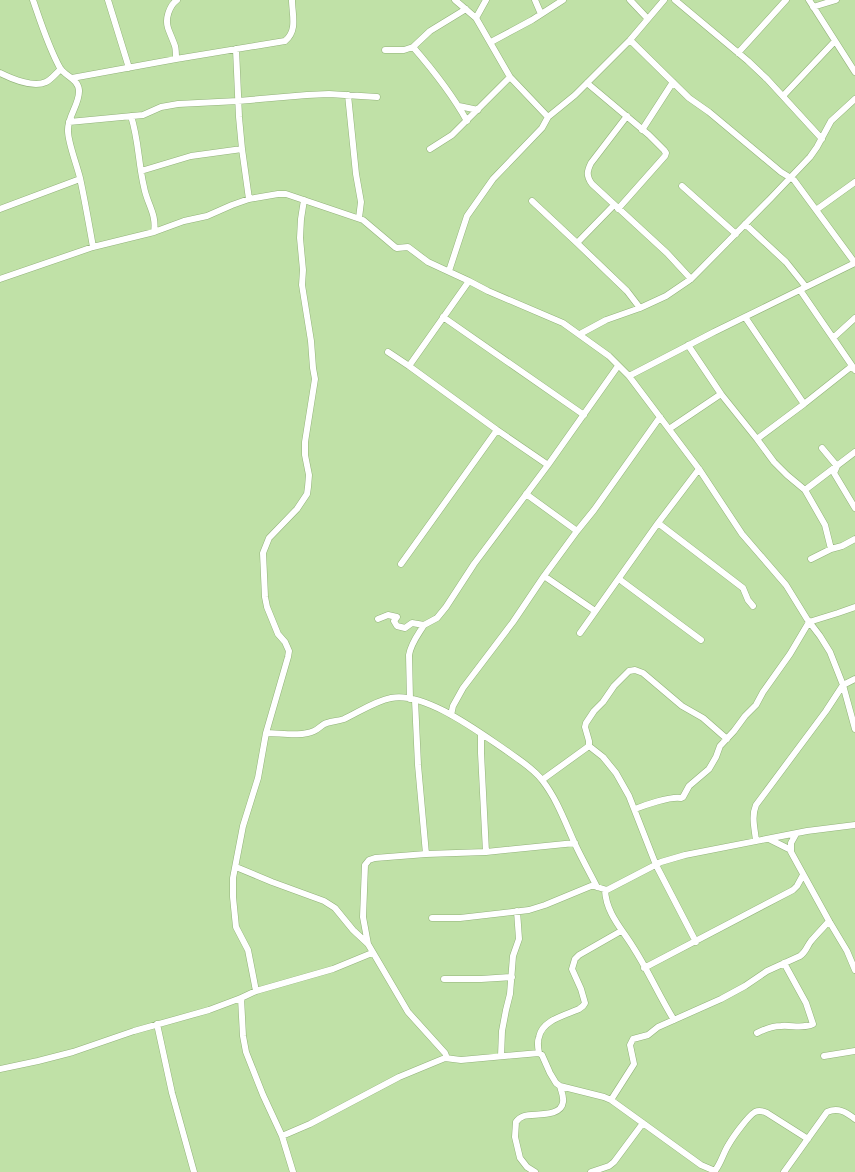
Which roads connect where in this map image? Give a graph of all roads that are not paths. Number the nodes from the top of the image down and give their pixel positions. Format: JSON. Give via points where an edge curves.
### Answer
{"nodes":[{"id":1,"x":33,"y":0,"type":"edge"},
{"id":2,"x":108,"y":0,"type":"edge"},
{"id":3,"x":177,"y":0,"type":"edge"},
{"id":4,"x":292,"y":0,"type":"edge"},
{"id":5,"x":454,"y":0,"type":"edge"},
{"id":6,"x":486,"y":0,"type":"edge"},
{"id":7,"x":535,"y":0,"type":"edge"},
{"id":8,"x":563,"y":0,"type":"edge"},
{"id":9,"x":630,"y":0,"type":"edge"},
{"id":10,"x":664,"y":0,"type":"edge"},
{"id":11,"x":676,"y":0,"type":"edge"},
{"id":12,"x":786,"y":0,"type":"edge"},
{"id":13,"x":809,"y":0,"type":"edge"},
{"id":14,"x":836,"y":0,"type":"edge"},
{"id":15,"x":814,"y":7,"type":"junction"},
{"id":16,"x":466,"y":9,"type":"junction"},
{"id":17,"x":541,"y":14,"type":"junction"},
{"id":18,"x":476,"y":18,"type":"junction"},
{"id":19,"x":648,"y":19,"type":"junction"},
{"id":20,"x":630,"y":40,"type":"junction"},
{"id":21,"x":491,"y":42,"type":"junction"},
{"id":22,"x":835,"y":42,"type":"junction"},
{"id":23,"x":413,"y":47,"type":"junction"},
{"id":24,"x":236,"y":49,"type":"junction"},
{"id":25,"x":385,"y":50,"type":"dead end"},
{"id":26,"x":738,"y":53,"type":"junction"},
{"id":27,"x":176,"y":59,"type":"junction"},
{"id":28,"x":129,"y":68,"type":"junction"},
{"id":29,"x":61,"y":69,"type":"junction"},
{"id":30,"x":855,"y":72,"type":"edge"},
{"id":31,"x":0,"y":73,"type":"edge"},
{"id":32,"x":510,"y":77,"type":"junction"},
{"id":33,"x":72,"y":78,"type":"junction"},
{"id":34,"x":673,"y":82,"type":"junction"},
{"id":35,"x":587,"y":83,"type":"junction"},
{"id":36,"x":348,"y":95,"type":"junction"},
{"id":37,"x":783,"y":96,"type":"junction"},
{"id":38,"x":377,"y":97,"type":"dead end"},
{"id":39,"x":855,"y":98,"type":"edge"},
{"id":40,"x":238,"y":101,"type":"junction"},
{"id":41,"x":459,"y":106,"type":"junction"},
{"id":42,"x":478,"y":110,"type":"junction"},
{"id":43,"x":131,"y":116,"type":"junction"},
{"id":44,"x":627,"y":116,"type":"junction"},
{"id":45,"x":548,"y":117,"type":"junction"},
{"id":46,"x":467,"y":121,"type":"junction"},
{"id":47,"x":69,"y":122,"type":"junction"},
{"id":48,"x":642,"y":130,"type":"junction"},
{"id":49,"x":822,"y":139,"type":"junction"},
{"id":50,"x":242,"y":149,"type":"junction"},
{"id":51,"x":430,"y":149,"type":"dead end"},
{"id":52,"x":141,"y":171,"type":"junction"},
{"id":53,"x":790,"y":178,"type":"junction"},
{"id":54,"x":80,"y":179,"type":"junction"},
{"id":55,"x":855,"y":182,"type":"edge"},
{"id":56,"x":682,"y":186,"type":"dead end"},
{"id":57,"x":249,"y":199,"type":"junction"},
{"id":58,"x":304,"y":200,"type":"junction"},
{"id":59,"x":532,"y":201,"type":"dead end"},
{"id":60,"x":616,"y":207,"type":"junction"},
{"id":61,"x":0,"y":209,"type":"edge"},
{"id":62,"x":816,"y":210,"type":"junction"},
{"id":63,"x":359,"y":218,"type":"junction"},
{"id":64,"x":745,"y":224,"type":"junction"},
{"id":65,"x":154,"y":232,"type":"junction"},
{"id":66,"x":736,"y":234,"type":"junction"},
{"id":67,"x":577,"y":242,"type":"junction"},
{"id":68,"x":93,"y":247,"type":"junction"},
{"id":69,"x":855,"y":263,"type":"edge"},
{"id":70,"x":449,"y":271,"type":"junction"},
{"id":71,"x":0,"y":279,"type":"edge"},
{"id":72,"x":691,"y":279,"type":"junction"},
{"id":73,"x":469,"y":281,"type":"junction"},
{"id":74,"x":803,"y":288,"type":"junction"},
{"id":75,"x":640,"y":308,"type":"junction"},
{"id":76,"x":444,"y":317,"type":"junction"},
{"id":77,"x":745,"y":318,"type":"junction"},
{"id":78,"x":855,"y":318,"type":"edge"},
{"id":79,"x":580,"y":334,"type":"junction"},
{"id":80,"x":833,"y":338,"type":"junction"},
{"id":81,"x":688,"y":345,"type":"junction"},
{"id":82,"x":388,"y":352,"type":"dead end"},
{"id":83,"x":409,"y":366,"type":"junction"},
{"id":84,"x":618,"y":366,"type":"junction"},
{"id":85,"x":854,"y":368,"type":"edge"},
{"id":86,"x":629,"y":376,"type":"junction"},
{"id":87,"x":720,"y":394,"type":"junction"},
{"id":88,"x":804,"y":404,"type":"junction"},
{"id":89,"x":584,"y":415,"type":"junction"},
{"id":90,"x":660,"y":417,"type":"junction"},
{"id":91,"x":669,"y":428,"type":"junction"},
{"id":92,"x":497,"y":430,"type":"junction"},
{"id":93,"x":757,"y":439,"type":"junction"},
{"id":94,"x":822,"y":448,"type":"dead end"},
{"id":95,"x":855,"y":452,"type":"edge"},
{"id":96,"x":548,"y":465,"type":"junction"},
{"id":97,"x":837,"y":466,"type":"junction"},
{"id":98,"x":699,"y":469,"type":"junction"},
{"id":99,"x":805,"y":490,"type":"junction"},
{"id":100,"x":526,"y":494,"type":"junction"},
{"id":101,"x":855,"y":508,"type":"edge"},
{"id":102,"x":658,"y":523,"type":"junction"},
{"id":103,"x":577,"y":531,"type":"junction"},
{"id":104,"x":855,"y":539,"type":"edge"},
{"id":105,"x":831,"y":549,"type":"junction"},
{"id":106,"x":810,"y":559,"type":"dead end"},
{"id":107,"x":401,"y":564,"type":"dead end"},
{"id":108,"x":544,"y":576,"type":"junction"},
{"id":109,"x":618,"y":579,"type":"junction"},
{"id":110,"x":753,"y":606,"type":"dead end"},
{"id":111,"x":855,"y":607,"type":"edge"},
{"id":112,"x":595,"y":611,"type":"junction"},
{"id":113,"x":378,"y":619,"type":"dead end"},
{"id":114,"x":810,"y":622,"type":"junction"},
{"id":115,"x":424,"y":625,"type":"junction"},
{"id":116,"x":580,"y":633,"type":"dead end"},
{"id":117,"x":701,"y":640,"type":"dead end"},
{"id":118,"x":855,"y":679,"type":"edge"},
{"id":119,"x":843,"y":685,"type":"junction"},
{"id":120,"x":413,"y":699,"type":"junction"},
{"id":121,"x":451,"y":715,"type":"junction"},
{"id":122,"x":855,"y":729,"type":"edge"},
{"id":123,"x":266,"y":733,"type":"junction"},
{"id":124,"x":481,"y":734,"type":"junction"},
{"id":125,"x":727,"y":739,"type":"junction"},
{"id":126,"x":589,"y":746,"type":"junction"},
{"id":127,"x":542,"y":780,"type":"junction"},
{"id":128,"x":635,"y":809,"type":"junction"},
{"id":129,"x":855,"y":824,"type":"edge"},
{"id":130,"x":796,"y":834,"type":"junction"},
{"id":131,"x":769,"y":839,"type":"junction"},
{"id":132,"x":756,"y":841,"type":"junction"},
{"id":133,"x":575,"y":843,"type":"junction"},
{"id":134,"x":790,"y":850,"type":"junction"},
{"id":135,"x":486,"y":852,"type":"junction"},
{"id":136,"x":426,"y":854,"type":"junction"},
{"id":137,"x":656,"y":865,"type":"junction"},
{"id":138,"x":236,"y":866,"type":"junction"},
{"id":139,"x":803,"y":875,"type":"junction"},
{"id":140,"x":598,"y":887,"type":"junction"},
{"id":141,"x":605,"y":890,"type":"junction"},
{"id":142,"x":517,"y":911,"type":"junction"},
{"id":143,"x":432,"y":918,"type":"dead end"},
{"id":144,"x":829,"y":921,"type":"junction"},
{"id":145,"x":621,"y":931,"type":"junction"},
{"id":146,"x":696,"y":942,"type":"junction"},
{"id":147,"x":368,"y":944,"type":"junction"},
{"id":148,"x":372,"y":953,"type":"junction"},
{"id":149,"x":784,"y":963,"type":"junction"},
{"id":150,"x":644,"y":968,"type":"junction"},
{"id":151,"x":855,"y":970,"type":"edge"},
{"id":152,"x":512,"y":977,"type":"junction"},
{"id":153,"x":444,"y":979,"type":"dead end"},
{"id":154,"x":256,"y":991,"type":"junction"},
{"id":155,"x":241,"y":998,"type":"junction"},
{"id":156,"x":674,"y":1020,"type":"junction"},
{"id":157,"x":157,"y":1024,"type":"junction"},
{"id":158,"x":756,"y":1033,"type":"dead end"},
{"id":159,"x":855,"y":1051,"type":"edge"},
{"id":160,"x":538,"y":1053,"type":"junction"},
{"id":161,"x":501,"y":1056,"type":"junction"},
{"id":162,"x":824,"y":1056,"type":"dead end"},
{"id":163,"x":448,"y":1058,"type":"junction"},
{"id":164,"x":0,"y":1069,"type":"edge"},
{"id":165,"x":560,"y":1086,"type":"junction"},
{"id":166,"x":611,"y":1100,"type":"junction"},
{"id":167,"x":855,"y":1119,"type":"edge"},
{"id":168,"x":643,"y":1123,"type":"junction"},
{"id":169,"x":282,"y":1136,"type":"junction"},
{"id":170,"x":808,"y":1139,"type":"junction"},
{"id":171,"x":194,"y":1172,"type":"edge"},
{"id":172,"x":293,"y":1172,"type":"edge"},
{"id":173,"x":535,"y":1172,"type":"edge"},
{"id":174,"x":591,"y":1172,"type":"edge"},
{"id":175,"x":714,"y":1172,"type":"edge"},
{"id":176,"x":784,"y":1172,"type":"edge"}],
"edges":[{"from":1,"to":29,"type":"street","via":[[50,48]]},
{"from":2,"to":28,"type":"street"},
{"from":3,"to":27,"type":"street","via":[[169,9],[167,26],[175,45]]},
{"from":4,"to":24,"type":"street","via":[[293,26],[289,38],[285,41]]},
{"from":5,"to":16,"type":"street"},
{"from":6,"to":18,"type":"street"},
{"from":7,"to":17,"type":"street"},
{"from":8,"to":17,"type":"street"},
{"from":9,"to":19,"type":"street"},
{"from":10,"to":19,"type":"street"},
{"from":11,"to":26,"type":"street"},
{"from":12,"to":26,"type":"street"},
{"from":13,"to":15,"type":"street"},
{"from":14,"to":15,"type":"street"},
{"from":15,"to":22,"type":"street"},
{"from":16,"to":18,"type":"street"},
{"from":16,"to":23,"type":"street","via":[[430,31]]},
{"from":17,"to":21,"type":"street"},
{"from":18,"to":21,"type":"street"},
{"from":19,"to":20,"type":"street"},
{"from":20,"to":34,"type":"street"},
{"from":20,"to":35,"type":"street"},
{"from":21,"to":32,"type":"street"},
{"from":22,"to":30,"type":"street"},
{"from":22,"to":37,"type":"street"},
{"from":23,"to":25,"type":"street","via":[[404,50]]},
{"from":23,"to":41,"type":"street"},
{"from":24,"to":27,"type":"street"},
{"from":24,"to":40,"type":"street"},
{"from":26,"to":37,"type":"street"},
{"from":27,"to":28,"type":"street"},
{"from":28,"to":33,"type":"street"},
{"from":29,"to":31,"type":"street","via":[[47,82],[42,83],[28,83]]},
{"from":29,"to":33,"type":"street"},
{"from":32,"to":42,"type":"street"},
{"from":32,"to":45,"type":"street"},
{"from":33,"to":47,"type":"street","via":[[79,91]]},
{"from":34,"to":48,"type":"street"},
{"from":34,"to":53,"type":"street","via":[[689,98]]},
{"from":35,"to":44,"type":"street"},
{"from":35,"to":45,"type":"street"},
{"from":36,"to":38,"type":"street"},
{"from":36,"to":40,"type":"street","via":[[307,95]]},
{"from":36,"to":63,"type":"street","via":[[361,202]]},
{"from":37,"to":49,"type":"street"},
{"from":39,"to":49,"type":"street","via":[[831,121]]},
{"from":40,"to":43,"type":"street","via":[[178,104]]},
{"from":40,"to":50,"type":"street"},
{"from":41,"to":42,"type":"street"},
{"from":41,"to":46,"type":"street"},
{"from":42,"to":46,"type":"street"},
{"from":43,"to":47,"type":"street"},
{"from":43,"to":52,"type":"street","via":[[136,131]]},
{"from":44,"to":48,"type":"street"},
{"from":44,"to":60,"type":"street","via":[[587,170],[587,176],[592,184]]},
{"from":45,"to":70,"type":"street","via":[[542,128],[493,179],[467,216]]},
{"from":46,"to":51,"type":"street","via":[[452,135]]},
{"from":47,"to":54,"type":"street","via":[[68,132]]},
{"from":48,"to":60,"type":"street","via":[[664,150],[665,156]]},
{"from":49,"to":53,"type":"street"},
{"from":50,"to":52,"type":"street","via":[[191,156]]},
{"from":50,"to":57,"type":"street"},
{"from":52,"to":65,"type":"street","via":[[144,189],[154,215]]},
{"from":53,"to":62,"type":"street"},
{"from":53,"to":64,"type":"street"},
{"from":54,"to":61,"type":"street"},
{"from":54,"to":68,"type":"street"},
{"from":55,"to":62,"type":"street"},
{"from":56,"to":66,"type":"street"},
{"from":57,"to":58,"type":"street","via":[[286,194]]},
{"from":57,"to":65,"type":"street","via":[[207,216]]},
{"from":58,"to":63,"type":"street"},
{"from":58,"to":123,"type":"street","via":[[300,238],[302,285],[315,379],[305,442],[309,480],[307,494],[292,514],[268,538],[264,548],[267,608],[278,634],[289,651]]},
{"from":59,"to":67,"type":"street"},
{"from":60,"to":67,"type":"street"},
{"from":60,"to":72,"type":"street"},
{"from":62,"to":69,"type":"street"},
{"from":63,"to":70,"type":"street","via":[[370,224],[395,247],[408,247],[428,262]]},
{"from":64,"to":66,"type":"street"},
{"from":64,"to":74,"type":"street","via":[[786,262]]},
{"from":65,"to":68,"type":"street"},
{"from":66,"to":72,"type":"street"},
{"from":67,"to":75,"type":"street","via":[[627,291]]},
{"from":68,"to":71,"type":"street"},
{"from":69,"to":74,"type":"street"},
{"from":70,"to":73,"type":"street"},
{"from":72,"to":75,"type":"street","via":[[666,296]]},
{"from":73,"to":76,"type":"street"},
{"from":73,"to":79,"type":"street","via":[[563,323]]},
{"from":74,"to":77,"type":"street"},
{"from":74,"to":80,"type":"street"},
{"from":75,"to":79,"type":"street","via":[[606,320]]},
{"from":76,"to":83,"type":"street"},
{"from":76,"to":89,"type":"street"},
{"from":77,"to":81,"type":"street"},
{"from":77,"to":88,"type":"street"},
{"from":78,"to":80,"type":"street"},
{"from":79,"to":84,"type":"street"},
{"from":80,"to":85,"type":"street"},
{"from":81,"to":86,"type":"street"},
{"from":81,"to":87,"type":"street"},
{"from":82,"to":83,"type":"street"},
{"from":83,"to":92,"type":"street"},
{"from":84,"to":86,"type":"street"},
{"from":84,"to":89,"type":"street"},
{"from":85,"to":88,"type":"street"},
{"from":86,"to":90,"type":"street"},
{"from":87,"to":91,"type":"street"},
{"from":87,"to":93,"type":"street"},
{"from":88,"to":93,"type":"street"},
{"from":89,"to":96,"type":"street"},
{"from":90,"to":91,"type":"street"},
{"from":90,"to":103,"type":"street"},
{"from":91,"to":98,"type":"street"},
{"from":92,"to":96,"type":"street"},
{"from":92,"to":107,"type":"street"},
{"from":93,"to":99,"type":"street","via":[[774,462]]},
{"from":94,"to":97,"type":"street"},
{"from":95,"to":97,"type":"street"},
{"from":96,"to":100,"type":"street"},
{"from":97,"to":99,"type":"street"},
{"from":97,"to":101,"type":"street","via":[[834,473],[836,478]]},
{"from":98,"to":102,"type":"street"},
{"from":98,"to":114,"type":"street","via":[[742,534],[786,585]]},
{"from":99,"to":105,"type":"street","via":[[825,525]]},
{"from":100,"to":103,"type":"street"},
{"from":100,"to":115,"type":"street","via":[[446,607],[437,618]]},
{"from":102,"to":109,"type":"street"},
{"from":102,"to":110,"type":"street","via":[[743,588]]},
{"from":103,"to":108,"type":"street"},
{"from":104,"to":105,"type":"street"},
{"from":105,"to":106,"type":"street"},
{"from":108,"to":112,"type":"street"},
{"from":108,"to":121,"type":"street","via":[[463,688]]},
{"from":109,"to":112,"type":"street"},
{"from":109,"to":117,"type":"street"},
{"from":111,"to":114,"type":"street"},
{"from":112,"to":116,"type":"street"},
{"from":113,"to":115,"type":"street","via":[[388,615],[397,617],[394,621],[397,626],[405,628],[412,623]]},
{"from":114,"to":119,"type":"street","via":[[830,652]]},
{"from":114,"to":125,"type":"street","via":[[756,705]]},
{"from":115,"to":120,"type":"street","via":[[410,648]]},
{"from":118,"to":119,"type":"street"},
{"from":119,"to":122,"type":"street"},
{"from":119,"to":132,"type":"street","via":[[756,805],[753,818]]},
{"from":120,"to":121,"type":"street"},
{"from":120,"to":123,"type":"street","via":[[391,698],[343,719],[327,722],[315,731],[301,734]]},
{"from":120,"to":136,"type":"street"},
{"from":121,"to":124,"type":"street"},
{"from":123,"to":138,"type":"street","via":[[258,778],[243,826]]},
{"from":124,"to":127,"type":"street","via":[[527,766]]},
{"from":124,"to":135,"type":"street"},
{"from":125,"to":126,"type":"street","via":[[643,673],[635,670],[629,671],[614,686],[586,723]]},
{"from":125,"to":128,"type":"street","via":[[720,746],[711,767],[689,786],[683,797]]},
{"from":126,"to":127,"type":"street"},
{"from":126,"to":128,"type":"street","via":[[603,757],[616,773]]},
{"from":127,"to":133,"type":"street","via":[[557,804]]},
{"from":128,"to":137,"type":"street"},
{"from":129,"to":130,"type":"street"},
{"from":130,"to":131,"type":"street"},
{"from":130,"to":134,"type":"street"},
{"from":131,"to":132,"type":"street"},
{"from":131,"to":134,"type":"street"},
{"from":132,"to":137,"type":"street","via":[[685,855]]},
{"from":133,"to":135,"type":"street"},
{"from":133,"to":140,"type":"street"},
{"from":134,"to":139,"type":"street"},
{"from":135,"to":136,"type":"street"},
{"from":136,"to":147,"type":"street","via":[[375,858],[367,862],[363,917]]},
{"from":137,"to":141,"type":"street"},
{"from":137,"to":146,"type":"street"},
{"from":138,"to":147,"type":"street","via":[[324,901],[335,908]]},
{"from":138,"to":154,"type":"street","via":[[233,878],[234,917],[236,927],[248,950]]},
{"from":139,"to":144,"type":"street"},
{"from":139,"to":146,"type":"street","via":[[793,890]]},
{"from":140,"to":141,"type":"street"},
{"from":140,"to":142,"type":"street","via":[[591,886],[545,906]]},
{"from":141,"to":145,"type":"street","via":[[609,911]]},
{"from":142,"to":143,"type":"street","via":[[460,918]]},
{"from":142,"to":152,"type":"street","via":[[519,939],[513,956]]},
{"from":144,"to":149,"type":"street","via":[[812,939],[804,954]]},
{"from":144,"to":151,"type":"street"},
{"from":145,"to":150,"type":"street"},
{"from":145,"to":160,"type":"street","via":[[575,959],[572,969],[585,1003],[579,1009],[544,1027],[538,1037]]},
{"from":146,"to":150,"type":"street"},
{"from":147,"to":148,"type":"street"},
{"from":148,"to":154,"type":"street","via":[[333,969]]},
{"from":148,"to":163,"type":"street","via":[[408,1012]]},
{"from":149,"to":156,"type":"street","via":[[721,999]]},
{"from":149,"to":158,"type":"street","via":[[806,1003],[813,1024],[804,1027],[771,1027]]},
{"from":150,"to":156,"type":"street"},
{"from":152,"to":153,"type":"street","via":[[481,980]]},
{"from":152,"to":161,"type":"street","via":[[502,1031]]},
{"from":154,"to":155,"type":"street"},
{"from":155,"to":157,"type":"street","via":[[209,1010]]},
{"from":155,"to":169,"type":"street","via":[[246,1052]]},
{"from":156,"to":166,"type":"street","via":[[648,1035],[631,1041],[630,1050],[634,1064]]},
{"from":157,"to":164,"type":"street","via":[[73,1052]]},
{"from":157,"to":171,"type":"street"},
{"from":159,"to":162,"type":"street"},
{"from":160,"to":161,"type":"street"},
{"from":160,"to":165,"type":"street","via":[[542,1055]]},
{"from":161,"to":163,"type":"street","via":[[461,1060]]},
{"from":163,"to":169,"type":"street","via":[[399,1077]]},
{"from":165,"to":166,"type":"street"},
{"from":165,"to":173,"type":"street","via":[[563,1101],[558,1110],[523,1116],[516,1122],[520,1158],[526,1167]]},
{"from":166,"to":168,"type":"street"},
{"from":167,"to":170,"type":"street","via":[[838,1109],[833,1109],[823,1116]]},
{"from":168,"to":174,"type":"street","via":[[614,1162]]},
{"from":168,"to":175,"type":"street"},
{"from":169,"to":172,"type":"street"},
{"from":170,"to":175,"type":"street","via":[[767,1113],[755,1112],[728,1146]]},
{"from":170,"to":176,"type":"street"}]}
